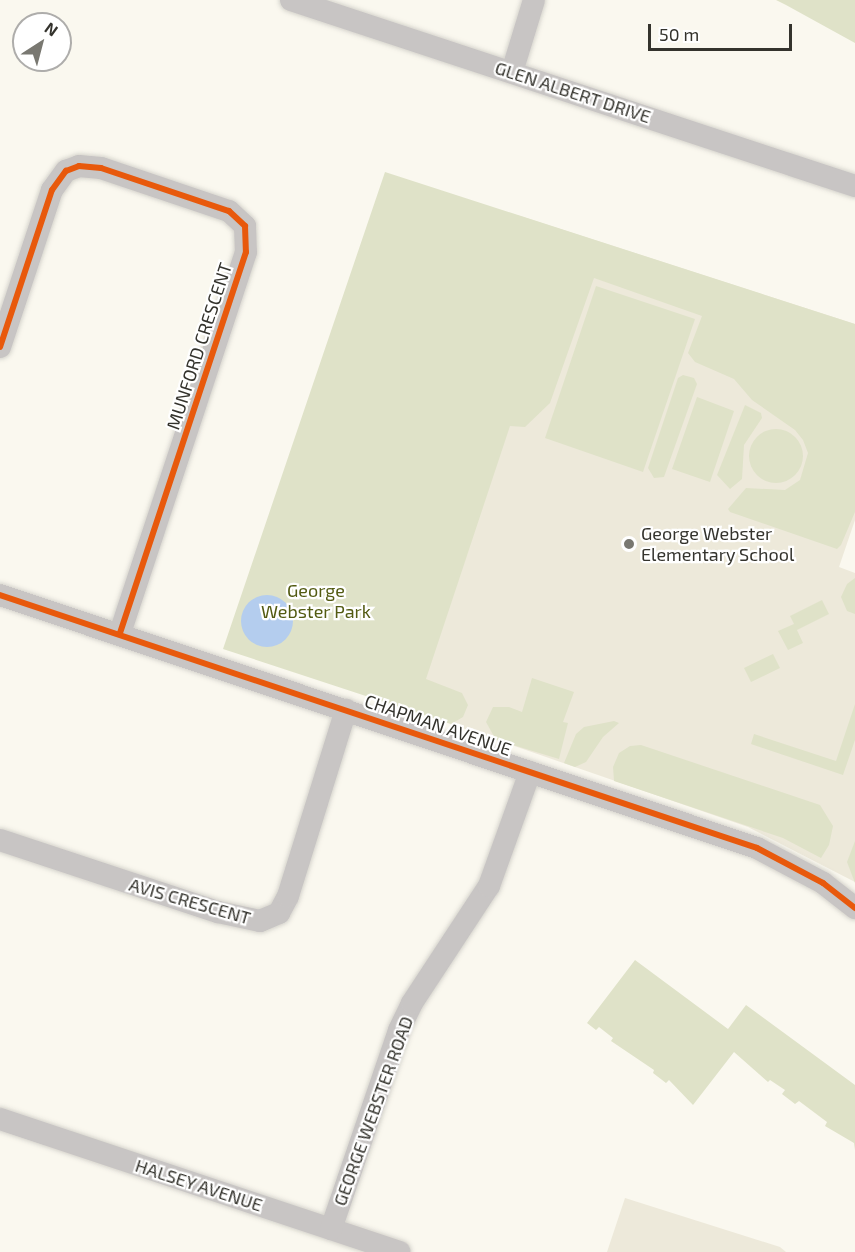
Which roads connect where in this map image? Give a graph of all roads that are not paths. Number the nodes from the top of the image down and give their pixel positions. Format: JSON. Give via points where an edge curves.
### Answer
{"nodes":[{"id":1,"x":291,"y":0,"type":"edge"},
{"id":2,"x":534,"y":0,"type":"edge"},
{"id":3,"x":512,"y":72,"type":"junction"},
{"id":4,"x":855,"y":186,"type":"edge"},
{"id":5,"x":0,"y":347,"type":"edge"},
{"id":6,"x":0,"y":595,"type":"edge"},
{"id":7,"x":120,"y":633,"type":"junction"},
{"id":8,"x":346,"y":710,"type":"junction"},
{"id":9,"x":530,"y":772,"type":"junction"},
{"id":10,"x":0,"y":840,"type":"edge"},
{"id":11,"x":855,"y":908,"type":"edge"},
{"id":12,"x":0,"y":1119,"type":"edge"},
{"id":13,"x":331,"y":1229,"type":"junction"},
{"id":14,"x":399,"y":1252,"type":"edge"}],
"edges":[{"from":1,"to":3,"type":"street","name":"GLEN ALBERT DRIVE"},
{"from":2,"to":3,"type":"street"},
{"from":3,"to":4,"type":"street","name":"GLEN ALBERT DRIVE"},
{"from":5,"to":7,"type":"street","name":"MUNFORD CRESCENT","via":[[52,190],[66,171],[86,166],[101,168],[229,211],[245,226],[246,252]]},
{"from":6,"to":7,"type":"street","name":"CHAPMAN AVENUE"},
{"from":7,"to":8,"type":"street","name":"CHAPMAN AVENUE"},
{"from":8,"to":9,"type":"street","name":"CHAPMAN AVENUE"},
{"from":8,"to":10,"type":"street","name":"AVIS CRESCENT","via":[[288,896],[279,913],[260,921],[218,912]]},
{"from":9,"to":11,"type":"street","name":"CHAPMAN AVENUE","via":[[758,848],[814,878]]},
{"from":9,"to":13,"type":"street","name":"GEORGE WEBSTER ROAD","via":[[489,886],[412,1003],[399,1030]]},
{"from":12,"to":13,"type":"street","name":"HALSEY AVENUE"},
{"from":13,"to":14,"type":"street","name":"HALSEY AVENUE"}]}
